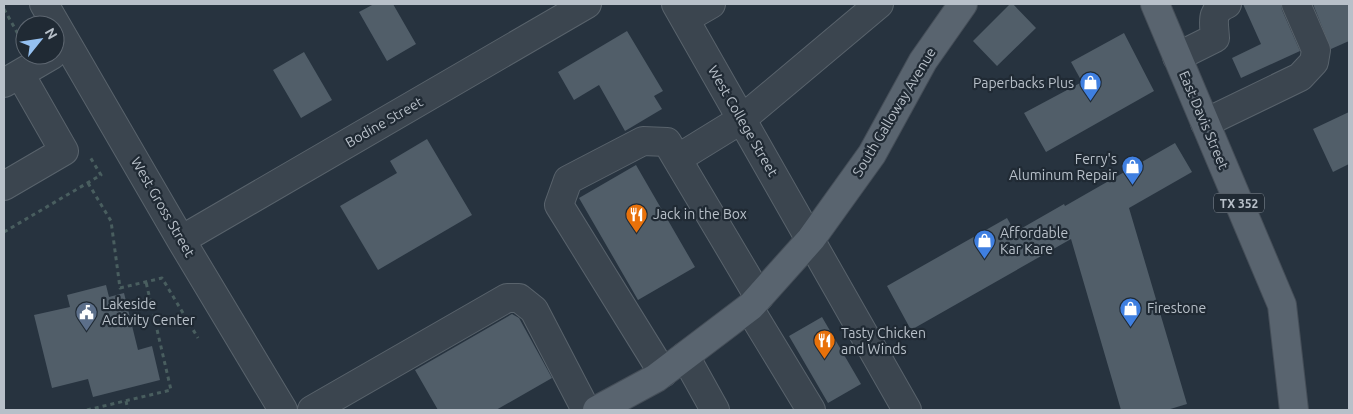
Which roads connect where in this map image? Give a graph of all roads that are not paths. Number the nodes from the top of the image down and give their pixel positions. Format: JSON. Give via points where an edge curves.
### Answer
{"nodes":[{"id":1,"x":587,"y":4,"type":"edge"},
{"id":2,"x":711,"y":4,"type":"edge"},
{"id":3,"x":879,"y":4,"type":"edge"},
{"id":4,"x":1154,"y":4,"type":"edge"},
{"id":5,"x":1227,"y":4,"type":"edge"},
{"id":6,"x":1296,"y":4,"type":"edge"},
{"id":7,"x":960,"y":5,"type":"edge"},
{"id":8,"x":680,"y":11,"type":"edge"},
{"id":9,"x":1177,"y":57,"type":"junction"},
{"id":10,"x":65,"y":62,"type":"edge"},
{"id":11,"x":35,"y":65,"type":"edge"},
{"id":12,"x":12,"y":79,"type":"edge"},
{"id":13,"x":742,"y":119,"type":"junction"},
{"id":14,"x":1205,"y":122,"type":"junction"},
{"id":15,"x":677,"y":159,"type":"junction"},
{"id":16,"x":4,"y":186,"type":"edge"},
{"id":17,"x":811,"y":239,"type":"junction"},
{"id":18,"x":182,"y":240,"type":"junction"},
{"id":19,"x":754,"y":303,"type":"junction"},
{"id":20,"x":685,"y":356,"type":"junction"},
{"id":21,"x":663,"y":373,"type":"junction"},
{"id":22,"x":284,"y":410,"type":"edge"},
{"id":23,"x":312,"y":410,"type":"edge"},
{"id":24,"x":586,"y":410,"type":"edge"},
{"id":25,"x":596,"y":410,"type":"edge"},
{"id":26,"x":716,"y":410,"type":"edge"},
{"id":27,"x":811,"y":410,"type":"edge"},
{"id":28,"x":907,"y":410,"type":"edge"},
{"id":29,"x":1294,"y":410,"type":"edge"}],
"edges":[{"from":1,"to":18,"type":"street","name":"Bodine Street"},
{"from":2,"to":8,"type":"street"},
{"from":3,"to":13,"type":"street"},
{"from":4,"to":9,"type":"main road","name":"East Davis Street","number":"TX 352"},
{"from":5,"to":9,"type":"street","via":[[1214,15],[1215,38]]},
{"from":6,"to":14,"type":"street","via":[[1316,50],[1314,62],[1300,77]]},
{"from":7,"to":17,"type":"main road","name":"South Galloway Avenue","via":[[924,61],[872,154]]},
{"from":8,"to":13,"type":"street","name":"West College Street"},
{"from":9,"to":14,"type":"main road","name":"East Davis Street","number":"TX 352"},
{"from":10,"to":18,"type":"street","name":"West Gross Street"},
{"from":11,"to":12,"type":"street"},
{"from":12,"to":16,"type":"street","via":[[64,151]]},
{"from":13,"to":15,"type":"street"},
{"from":13,"to":17,"type":"street","name":"West College Street"},
{"from":14,"to":29,"type":"main road","name":"East Davis Street","number":"TX 352","via":[[1282,305]]},
{"from":15,"to":19,"type":"street"},
{"from":15,"to":21,"type":"street","via":[[666,142],[643,141],[568,180],[559,205]]},
{"from":17,"to":19,"type":"main road","name":"South Galloway Avenue"},
{"from":17,"to":28,"type":"street","name":"West College Street"},
{"from":18,"to":22,"type":"street","name":"West Gross Street"},
{"from":19,"to":20,"type":"main road","name":"South Galloway Avenue"},
{"from":19,"to":27,"type":"street"},
{"from":20,"to":21,"type":"main road","name":"South Galloway Avenue"},
{"from":20,"to":26,"type":"street"},
{"from":21,"to":25,"type":"main road","name":"South Galloway Avenue"},
{"from":23,"to":24,"type":"street","via":[[507,298],[519,298],[534,310]]}]}
